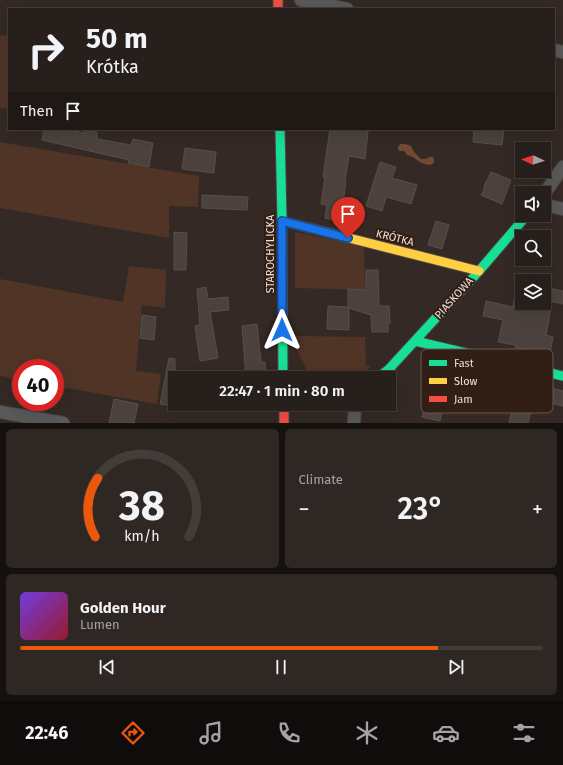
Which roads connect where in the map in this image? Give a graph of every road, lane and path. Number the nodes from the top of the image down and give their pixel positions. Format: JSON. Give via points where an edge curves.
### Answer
{"nodes":[{"id":1,"x":301,"y":0,"type":"edge"},
{"id":2,"x":342,"y":8,"type":"edge"},
{"id":3,"x":280,"y":130,"type":"edge"},
{"id":4,"x":563,"y":167,"type":"edge"},
{"id":5,"x":550,"y":186,"type":"edge"},
{"id":6,"x":551,"y":206,"type":"edge"},
{"id":7,"x":563,"y":209,"type":"edge"},
{"id":8,"x":282,"y":221,"type":"junction"},
{"id":9,"x":522,"y":222,"type":"edge"},
{"id":10,"x":479,"y":271,"type":"junction"},
{"id":11,"x":415,"y":341,"type":"junction"},
{"id":12,"x":449,"y":349,"type":"edge"},
{"id":13,"x":283,"y":371,"type":"edge"},
{"id":14,"x":387,"y":371,"type":"edge"},
{"id":15,"x":553,"y":374,"type":"edge"},
{"id":16,"x":563,"y":376,"type":"edge"},
{"id":17,"x":284,"y":411,"type":"edge"},
{"id":18,"x":355,"y":411,"type":"edge"},
{"id":19,"x":0,"y":412,"type":"edge"},
{"id":20,"x":63,"y":423,"type":"edge"},
{"id":21,"x":284,"y":423,"type":"edge"},
{"id":22,"x":354,"y":423,"type":"edge"}],
"edges":[{"from":1,"to":2,"type":"street"},
{"from":3,"to":8,"type":"street","name":"STAROCHYLICKA"},
{"from":4,"to":5,"type":"street"},
{"from":6,"to":7,"type":"street"},
{"from":8,"to":10,"type":"street","name":"KRÓTKA"},
{"from":8,"to":13,"type":"street","name":"STAROCHYLICKA"},
{"from":9,"to":10,"type":"street","name":"PIASKOWA"},
{"from":10,"to":11,"type":"street","name":"PIASKOWA"},
{"from":11,"to":12,"type":"street"},
{"from":11,"to":14,"type":"street","name":"PIASKOWA"},
{"from":15,"to":16,"type":"street"},
{"from":17,"to":21,"type":"street"},
{"from":18,"to":22,"type":"street"},
{"from":19,"to":20,"type":"street"}]}
